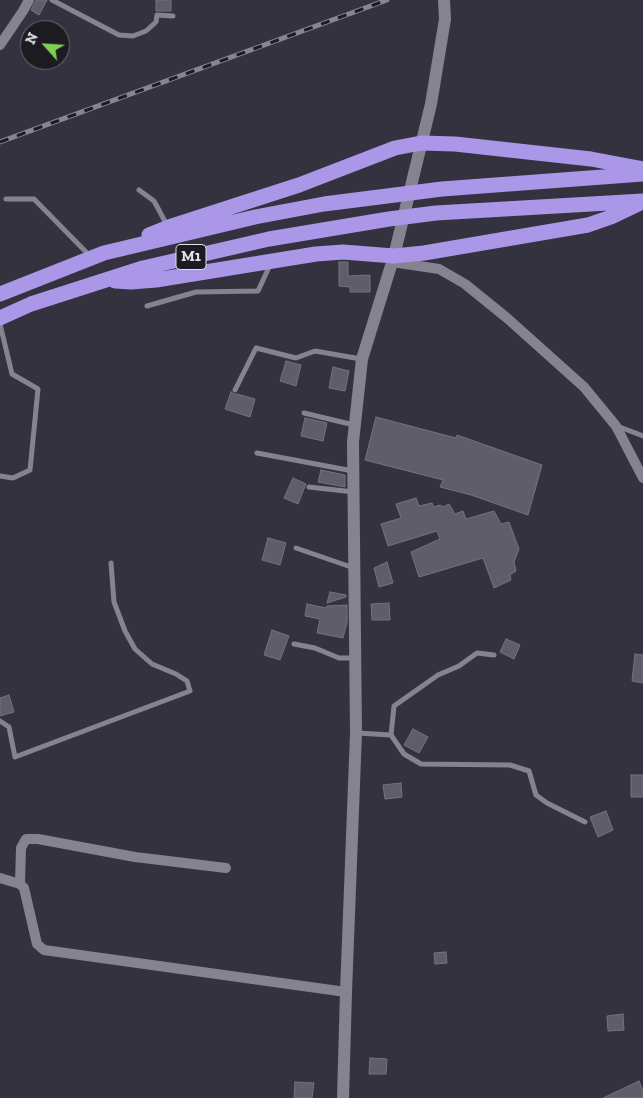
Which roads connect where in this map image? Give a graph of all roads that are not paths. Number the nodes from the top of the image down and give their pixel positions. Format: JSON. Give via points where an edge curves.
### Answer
{"nodes":[{"id":1,"x":29,"y":0,"type":"edge"},
{"id":2,"x":52,"y":0,"type":"edge"},
{"id":3,"x":444,"y":0,"type":"edge"},
{"id":4,"x":173,"y":16,"type":"dead end"},
{"id":5,"x":0,"y":45,"type":"edge"},
{"id":6,"x":421,"y":143,"type":"junction"},
{"id":7,"x":643,"y":169,"type":"edge"},
{"id":8,"x":643,"y":174,"type":"edge"},
{"id":9,"x":138,"y":190,"type":"dead end"},
{"id":10,"x":6,"y":199,"type":"dead end"},
{"id":11,"x":643,"y":201,"type":"edge"},
{"id":12,"x":169,"y":227,"type":"junction"},
{"id":13,"x":98,"y":255,"type":"junction"},
{"id":14,"x":393,"y":259,"type":"junction"},
{"id":15,"x":271,"y":262,"type":"junction"},
{"id":16,"x":106,"y":280,"type":"junction"},
{"id":17,"x":0,"y":294,"type":"edge"},
{"id":18,"x":147,"y":306,"type":"dead end"},
{"id":19,"x":0,"y":318,"type":"edge"},
{"id":20,"x":0,"y":324,"type":"edge"},
{"id":21,"x":362,"y":359,"type":"junction"},
{"id":22,"x":235,"y":390,"type":"dead end"},
{"id":23,"x":304,"y":413,"type":"dead end"},
{"id":24,"x":355,"y":425,"type":"junction"},
{"id":25,"x":616,"y":426,"type":"junction"},
{"id":26,"x":643,"y":436,"type":"edge"},
{"id":27,"x":257,"y":453,"type":"dead end"},
{"id":28,"x":354,"y":471,"type":"junction"},
{"id":29,"x":0,"y":476,"type":"edge"},
{"id":30,"x":643,"y":478,"type":"edge"},
{"id":31,"x":309,"y":487,"type":"dead end"},
{"id":32,"x":354,"y":492,"type":"junction"},
{"id":33,"x":296,"y":548,"type":"dead end"},
{"id":34,"x":111,"y":563,"type":"dead end"},
{"id":35,"x":354,"y":568,"type":"junction"},
{"id":36,"x":294,"y":644,"type":"dead end"},
{"id":37,"x":494,"y":655,"type":"dead end"},
{"id":38,"x":355,"y":658,"type":"junction"},
{"id":39,"x":0,"y":721,"type":"edge"},
{"id":40,"x":356,"y":733,"type":"junction"},
{"id":41,"x":391,"y":735,"type":"junction"},
{"id":42,"x":585,"y":822,"type":"dead end"},
{"id":43,"x":226,"y":868,"type":"dead end"},
{"id":44,"x":0,"y":878,"type":"edge"},
{"id":45,"x":20,"y":884,"type":"junction"},
{"id":46,"x":346,"y":992,"type":"junction"},
{"id":47,"x":344,"y":1098,"type":"edge"}],
"edges":[{"from":1,"to":5,"type":"street"},
{"from":2,"to":4,"type":"lane","via":[[118,34],[133,36],[146,31],[156,22],[157,15]]},
{"from":3,"to":6,"type":"street","via":[[445,19]]},
{"from":6,"to":7,"type":"highway","via":[[590,158]]},
{"from":6,"to":12,"type":"highway","via":[[395,148],[299,185]]},
{"from":6,"to":14,"type":"street"},
{"from":8,"to":13,"type":"highway","number":"M1","via":[[388,194],[256,217]]},
{"from":9,"to":12,"type":"lane","via":[[154,201]]},
{"from":10,"to":13,"type":"lane","via":[[34,200]]},
{"from":11,"to":14,"type":"highway","via":[[622,213],[588,224]]},
{"from":11,"to":16,"type":"highway","number":"M1","via":[[436,213],[389,219],[269,239],[143,268]]},
{"from":12,"to":13,"type":"highway"},
{"from":13,"to":17,"type":"highway","number":"M1"},
{"from":14,"to":15,"type":"highway","via":[[330,252]]},
{"from":14,"to":21,"type":"street"},
{"from":14,"to":25,"type":"street","via":[[439,269],[466,284],[584,386]]},
{"from":15,"to":16,"type":"highway","via":[[143,282]]},
{"from":15,"to":18,"type":"lane","via":[[258,291],[196,292]]},
{"from":16,"to":19,"type":"highway","number":"M1","via":[[31,304]]},
{"from":20,"to":29,"type":"lane","via":[[12,374],[38,389],[30,470],[13,478]]},
{"from":21,"to":22,"type":"lane","via":[[315,350],[296,358],[256,348]]},
{"from":21,"to":24,"type":"street"},
{"from":23,"to":24,"type":"lane"},
{"from":24,"to":28,"type":"street"},
{"from":25,"to":26,"type":"lane"},
{"from":25,"to":30,"type":"street"},
{"from":27,"to":28,"type":"lane"},
{"from":28,"to":32,"type":"street"},
{"from":31,"to":32,"type":"lane"},
{"from":32,"to":35,"type":"street"},
{"from":33,"to":35,"type":"lane"},
{"from":34,"to":39,"type":"lane","via":[[114,602],[135,650],[152,664],[187,681],[190,691],[15,757],[9,727]]},
{"from":35,"to":38,"type":"street"},
{"from":36,"to":38,"type":"lane","via":[[339,658]]},
{"from":37,"to":41,"type":"lane","via":[[477,653],[394,706]]},
{"from":38,"to":40,"type":"street"},
{"from":40,"to":41,"type":"lane"},
{"from":40,"to":46,"type":"street"},
{"from":41,"to":42,"type":"lane","via":[[404,754],[421,764],[510,765],[529,771],[536,795]]},
{"from":43,"to":45,"type":"street","via":[[26,839],[21,848]]},
{"from":44,"to":45,"type":"street"},
{"from":45,"to":46,"type":"street","via":[[24,888],[37,944],[44,950]]},
{"from":46,"to":47,"type":"street"}]}
